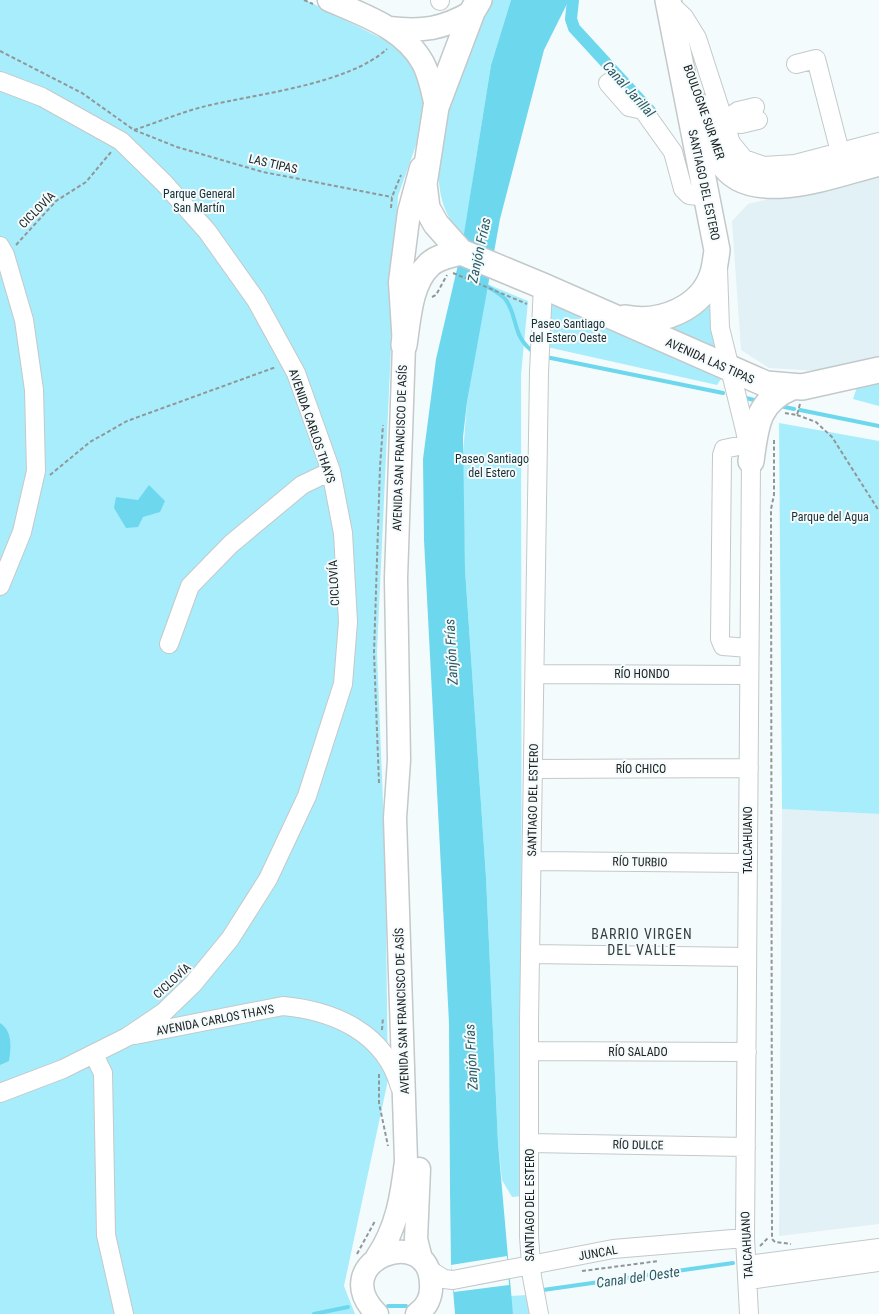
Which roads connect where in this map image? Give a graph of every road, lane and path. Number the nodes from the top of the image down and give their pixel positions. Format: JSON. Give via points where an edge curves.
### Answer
{"nodes":[{"id":1,"x":329,"y":0,"type":"edge"},
{"id":2,"x":475,"y":6,"type":"edge"},
{"id":3,"x":669,"y":6,"type":"edge"},
{"id":4,"x":391,"y":36,"type":"junction"},
{"id":5,"x":0,"y":51,"type":"edge"},
{"id":6,"x":796,"y":64,"type":"dead end"},
{"id":7,"x":2,"y":80,"type":"edge"},
{"id":8,"x":608,"y":83,"type":"dead end"},
{"id":9,"x":436,"y":107,"type":"junction"},
{"id":10,"x":756,"y":114,"type":"dead end"},
{"id":11,"x":724,"y":121,"type":"junction"},
{"id":12,"x":134,"y":130,"type":"junction"},
{"id":13,"x":429,"y":140,"type":"junction"},
{"id":14,"x":879,"y":142,"type":"edge"},
{"id":15,"x":840,"y":152,"type":"junction"},
{"id":16,"x":116,"y":156,"type":"dead end"},
{"id":17,"x":879,"y":163,"type":"edge"},
{"id":18,"x":706,"y":192,"type":"junction"},
{"id":19,"x":412,"y":202,"type":"junction"},
{"id":20,"x":717,"y":250,"type":"junction"},
{"id":21,"x":2,"y":253,"type":"edge"},
{"id":22,"x":458,"y":263,"type":"junction"},
{"id":23,"x":489,"y":275,"type":"junction"},
{"id":24,"x":543,"y":286,"type":"junction"},
{"id":25,"x":605,"y":314,"type":"junction"},
{"id":26,"x":404,"y":345,"type":"junction"},
{"id":27,"x":290,"y":362,"type":"junction"},
{"id":28,"x":728,"y":369,"type":"junction"},
{"id":29,"x":879,"y":370,"type":"edge"},
{"id":30,"x":796,"y":393,"type":"junction"},
{"id":31,"x":781,"y":414,"type":"dead end"},
{"id":32,"x":796,"y":415,"type":"junction"},
{"id":33,"x":774,"y":437,"type":"dead end"},
{"id":34,"x":749,"y":452,"type":"junction"},
{"id":35,"x":331,"y":471,"type":"junction"},
{"id":36,"x":31,"y":491,"type":"junction"},
{"id":37,"x":879,"y":511,"type":"edge"},
{"id":38,"x":0,"y":586,"type":"edge"},
{"id":39,"x":169,"y":644,"type":"dead end"},
{"id":40,"x":749,"y":648,"type":"junction"},
{"id":41,"x":535,"y":674,"type":"junction"},
{"id":42,"x":749,"y":675,"type":"junction"},
{"id":43,"x":399,"y":760,"type":"junction"},
{"id":44,"x":749,"y":768,"type":"junction"},
{"id":45,"x":533,"y":770,"type":"junction"},
{"id":46,"x":532,"y":861,"type":"junction"},
{"id":47,"x":748,"y":863,"type":"junction"},
{"id":48,"x":530,"y":954,"type":"junction"},
{"id":49,"x":747,"y":957,"type":"junction"},
{"id":50,"x":127,"y":1036,"type":"junction"},
{"id":51,"x":529,"y":1051,"type":"junction"},
{"id":52,"x":747,"y":1052,"type":"junction"},
{"id":53,"x":94,"y":1054,"type":"junction"},
{"id":54,"x":0,"y":1093,"type":"edge"},
{"id":55,"x":405,"y":1104,"type":"junction"},
{"id":56,"x":530,"y":1143,"type":"junction"},
{"id":57,"x":746,"y":1147,"type":"junction"},
{"id":58,"x":745,"y":1238,"type":"junction"},
{"id":59,"x":796,"y":1245,"type":"dead end"},
{"id":60,"x":879,"y":1248,"type":"edge"},
{"id":61,"x":377,"y":1257,"type":"junction"},
{"id":62,"x":879,"y":1262,"type":"edge"},
{"id":63,"x":424,"y":1264,"type":"junction"},
{"id":64,"x":531,"y":1266,"type":"junction"},
{"id":65,"x":748,"y":1272,"type":"junction"},
{"id":66,"x":452,"y":1280,"type":"junction"},
{"id":67,"x":421,"y":1310,"type":"edge"},
{"id":68,"x":124,"y":1314,"type":"edge"},
{"id":69,"x":377,"y":1314,"type":"edge"},
{"id":70,"x":540,"y":1314,"type":"edge"},
{"id":71,"x":749,"y":1314,"type":"edge"}],
"edges":[{"from":1,"to":4,"type":"main road"},
{"from":2,"to":4,"type":"main road","via":[[452,23]]},
{"from":2,"to":9,"type":"highway"},
{"from":3,"to":11,"type":"street","via":[[684,16],[697,38]]},
{"from":3,"to":17,"type":"highway","name":"BOULOGNE SUR MER","via":[[714,145],[721,162],[731,173],[761,186],[782,186]]},
{"from":3,"to":18,"type":"highway","name":"SANTIAGO DEL ESTERO"},
{"from":4,"to":9,"type":"main road","via":[[413,48],[423,63]]},
{"from":4,"to":12,"type":"path","via":[[372,60],[333,77],[204,107]]},
{"from":5,"to":12,"type":"path","name":"LAS TIPAS","via":[[82,92]]},
{"from":6,"to":15,"type":"street","via":[[816,59]]},
{"from":7,"to":27,"type":"street","name":"AVENIDA CARLOS THAYS","via":[[42,97],[122,141],[207,231],[256,300]]},
{"from":8,"to":18,"type":"street","via":[[629,107],[643,110],[672,152],[683,189],[689,195],[700,196]]},
{"from":9,"to":13,"type":"highway"},
{"from":10,"to":11,"type":"street","via":[[738,111]]},
{"from":11,"to":15,"type":"street","name":"BOULOGNE SUR MER","via":[[731,143],[744,159],[764,166],[795,164]]},
{"from":12,"to":19,"type":"path","name":"LAS TIPAS","via":[[177,147],[263,172]]},
{"from":13,"to":19,"type":"main road","name":"AVENIDA SAN FRANCISCO DE ASÍS"},
{"from":13,"to":22,"type":"highway","via":[[424,184],[427,208]]},
{"from":14,"to":15,"type":"street","name":"BOULOGNE SUR MER"},
{"from":16,"to":21,"type":"path","name":"CICLOVÍA","via":[[110,151],[86,182],[56,201]]},
{"from":18,"to":20,"type":"highway","name":"SANTIAGO DEL ESTERO"},
{"from":19,"to":26,"type":"main road","name":"AVENIDA SAN FRANCISCO DE ASÍS","via":[[400,282]]},
{"from":20,"to":25,"type":"highway","name":"AVENIDA LAS TIPAS","via":[[707,285],[683,310],[642,320]]},
{"from":20,"to":28,"type":"street","name":"SANTIAGO DEL ESTERO","via":[[718,316]]},
{"from":21,"to":36,"type":"street","via":[[24,320],[34,390],[36,471]]},
{"from":22,"to":23,"type":"highway","name":"AVENIDA LAS TIPAS"},
{"from":22,"to":23,"type":"path"},
{"from":22,"to":26,"type":"highway","via":[[439,258],[420,278]]},
{"from":23,"to":24,"type":"highway","name":"AVENIDA LAS TIPAS"},
{"from":24,"to":25,"type":"highway","name":"AVENIDA LAS TIPAS"},
{"from":24,"to":41,"type":"street","name":"SANTIAGO DEL ESTERO"},
{"from":25,"to":28,"type":"highway","name":"AVENIDA LAS TIPAS"},
{"from":26,"to":43,"type":"main road","name":"AVENIDA SAN FRANCISCO DE ASÍS","via":[[396,578]]},
{"from":27,"to":35,"type":"street","name":"AVENIDA CARLOS THAYS"},
{"from":27,"to":36,"type":"path","via":[[127,421],[90,442]]},
{"from":28,"to":30,"type":"highway","name":"AVENIDA LAS TIPAS"},
{"from":28,"to":34,"type":"street","name":"TALCAHUANO"},
{"from":29,"to":30,"type":"highway","name":"AVENIDA LAS TIPAS","via":[[815,385]]},
{"from":30,"to":32,"type":"path"},
{"from":30,"to":34,"type":"highway","via":[[776,395],[760,413]]},
{"from":31,"to":32,"type":"path"},
{"from":32,"to":37,"type":"path","via":[[816,422],[832,437]]},
{"from":33,"to":59,"type":"path","via":[[771,508],[772,1239]]},
{"from":34,"to":40,"type":"street","name":"TALCAHUANO"},
{"from":34,"to":40,"type":"street","via":[[724,449],[722,455],[720,639],[723,646]]},
{"from":35,"to":39,"type":"street","via":[[302,485],[232,544],[190,586]]},
{"from":35,"to":50,"type":"street","name":"AVENIDA CARLOS THAYS","via":[[343,533],[348,622],[342,684],[307,796],[268,879],[230,939],[193,984],[164,1012]]},
{"from":36,"to":38,"type":"street","via":[[22,532]]},
{"from":40,"to":42,"type":"street","name":"TALCAHUANO"},
{"from":41,"to":42,"type":"street","name":"RÍO HONDO"},
{"from":41,"to":45,"type":"street","name":"SANTIAGO DEL ESTERO"},
{"from":42,"to":44,"type":"street","name":"TALCAHUANO"},
{"from":43,"to":55,"type":"main road","name":"AVENIDA SAN FRANCISCO DE ASÍS","via":[[395,818]]},
{"from":43,"to":63,"type":"main road","name":"AVENIDA SAN FRANCISCO DE ASÍS","via":[[408,818],[418,1043],[421,1144],[416,1239]]},
{"from":44,"to":45,"type":"street","name":"RÍO CHICO"},
{"from":44,"to":47,"type":"street","name":"TALCAHUANO"},
{"from":45,"to":46,"type":"street","name":"SANTIAGO DEL ESTERO"},
{"from":46,"to":47,"type":"street","name":"RÍO TURBIO"},
{"from":46,"to":48,"type":"street","name":"SANTIAGO DEL ESTERO"},
{"from":47,"to":49,"type":"street","name":"TALCAHUANO"},
{"from":48,"to":49,"type":"street"},
{"from":48,"to":51,"type":"street","name":"SANTIAGO DEL ESTERO"},
{"from":49,"to":52,"type":"street","name":"TALCAHUANO"},
{"from":50,"to":53,"type":"street","name":"AVENIDA CARLOS THAYS"},
{"from":50,"to":55,"type":"street","name":"AVENIDA CARLOS THAYS","via":[[284,1006],[327,1013],[355,1028],[381,1050],[397,1075]]},
{"from":51,"to":52,"type":"street","name":"RÍO SALADO"},
{"from":51,"to":56,"type":"street","name":"SANTIAGO DEL ESTERO"},
{"from":52,"to":57,"type":"street","name":"TALCAHUANO"},
{"from":53,"to":54,"type":"street","name":"AVENIDA CARLOS THAYS"},
{"from":53,"to":68,"type":"street","via":[[102,1073],[106,1235]]},
{"from":55,"to":61,"type":"main road","name":"AVENIDA SAN FRANCISCO DE ASÍS","via":[[406,1161],[402,1194],[390,1235]]},
{"from":56,"to":57,"type":"street","name":"RÍO DULCE"},
{"from":56,"to":64,"type":"street","name":"SANTIAGO DEL ESTERO"},
{"from":57,"to":58,"type":"street","name":"TALCAHUANO"},
{"from":58,"to":64,"type":"street","name":"JUNCAL","via":[[613,1249]]},
{"from":58,"to":65,"type":"street","name":"TALCAHUANO"},
{"from":60,"to":65,"type":"street"},
{"from":61,"to":63,"type":"main road","via":[[387,1252],[402,1251]]},
{"from":61,"to":69,"type":"main road","name":"AVENIDA SAN FRANCISCO DE ASÍS","via":[[364,1275],[362,1285],[364,1296]]},
{"from":62,"to":65,"type":"street"},
{"from":63,"to":66,"type":"street"},
{"from":63,"to":67,"type":"main road","name":"AVENIDA SAN FRANCISCO DE ASÍS","via":[[432,1291]]},
{"from":64,"to":66,"type":"street","name":"JUNCAL"},
{"from":64,"to":70,"type":"street","name":"SANTIAGO DEL ESTERO"},
{"from":65,"to":71,"type":"street","name":"TALCAHUANO"},
{"from":66,"to":67,"type":"street"}]}
